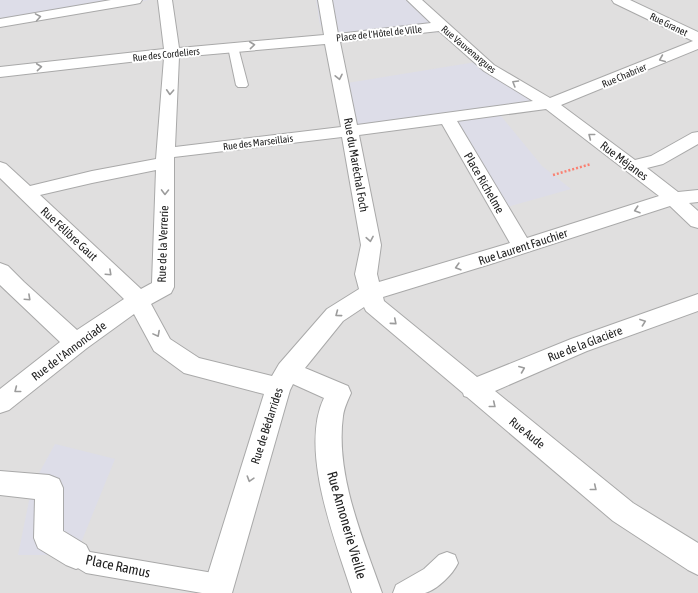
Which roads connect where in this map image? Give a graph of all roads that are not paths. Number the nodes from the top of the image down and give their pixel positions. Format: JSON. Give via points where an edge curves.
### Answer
{"nodes":[{"id":1,"x":135,"y":0,"type":"edge"},
{"id":2,"x":165,"y":0,"type":"edge"},
{"id":3,"x":325,"y":0,"type":"edge"},
{"id":4,"x":414,"y":0,"type":"edge"},
{"id":5,"x":618,"y":0,"type":"edge"},
{"id":6,"x":0,"y":24,"type":"edge"},
{"id":7,"x":442,"y":26,"type":"junction"},
{"id":8,"x":331,"y":38,"type":"junction"},
{"id":9,"x":698,"y":38,"type":"edge"},
{"id":10,"x":698,"y":44,"type":"edge"},
{"id":11,"x":233,"y":47,"type":"junction"},
{"id":12,"x":172,"y":53,"type":"junction"},
{"id":13,"x":0,"y":72,"type":"edge"},
{"id":14,"x":242,"y":85,"type":"dead end"},
{"id":15,"x":549,"y":104,"type":"junction"},
{"id":16,"x":447,"y":118,"type":"junction"},
{"id":17,"x":350,"y":131,"type":"junction"},
{"id":18,"x":698,"y":137,"type":"edge"},
{"id":19,"x":166,"y":158,"type":"junction"},
{"id":20,"x":624,"y":161,"type":"junction"},
{"id":21,"x":0,"y":168,"type":"edge"},
{"id":22,"x":25,"y":193,"type":"junction"},
{"id":23,"x":698,"y":196,"type":"edge"},
{"id":24,"x":674,"y":198,"type":"junction"},
{"id":25,"x":698,"y":221,"type":"edge"},
{"id":26,"x":522,"y":247,"type":"junction"},
{"id":27,"x":0,"y":271,"type":"edge"},
{"id":28,"x":370,"y":293,"type":"junction"},
{"id":29,"x":138,"y":300,"type":"junction"},
{"id":30,"x":698,"y":302,"type":"edge"},
{"id":31,"x":76,"y":343,"type":"junction"},
{"id":32,"x":283,"y":380,"type":"junction"},
{"id":33,"x":473,"y":388,"type":"junction"},
{"id":34,"x":0,"y":403,"type":"edge"},
{"id":35,"x":0,"y":483,"type":"edge"},
{"id":36,"x":76,"y":555,"type":"joint"},
{"id":37,"x":698,"y":560,"type":"edge"},
{"id":38,"x":447,"y":564,"type":"dead end"},
{"id":39,"x":218,"y":589,"type":"edge"},
{"id":40,"x":367,"y":593,"type":"edge"},
{"id":41,"x":404,"y":593,"type":"edge"}],
"edges":[{"from":6,"to":1,"type":"street","one_way":true},
{"from":2,"to":12,"type":"street","name":"Rue de la Verrerie"},
{"from":3,"to":8,"type":"street","name":"Place de l'Hôtel de Ville"},
{"from":4,"to":7,"type":"street","name":"Rue Vauvenargues"},
{"from":5,"to":9,"type":"street","name":"Rue Granet"},
{"from":7,"to":8,"type":"street","name":"Place de l'Hôtel de Ville"},
{"from":15,"to":7,"type":"street","name":"Rue Vauvenargues","one_way":true,"via":[[489,68]]},
{"from":11,"to":8,"type":"street","name":"Rue des Cordeliers","one_way":true},
{"from":8,"to":17,"type":"street","name":"Rue du Maréchal Foch","one_way":true},
{"from":10,"to":15,"type":"street","name":"Rue Chabrier","one_way":true},
{"from":11,"to":12,"type":"street","name":"Rue des Cordeliers"},
{"from":11,"to":14,"type":"lane"},
{"from":13,"to":12,"type":"street","name":"Rue des Cordeliers","one_way":true},
{"from":12,"to":19,"type":"street","name":"Rue de la Verrerie","one_way":true},
{"from":15,"to":16,"type":"street"},
{"from":20,"to":15,"type":"street","name":"Rue Méjanes","one_way":true},
{"from":16,"to":17,"type":"street"},
{"from":16,"to":26,"type":"street","name":"Place Richelme"},
{"from":17,"to":19,"type":"street","name":"Rue des Marseillais"},
{"from":17,"to":28,"type":"street","name":"Rue du Maréchal Foch","one_way":true,"via":[[371,245],[366,274]]},
{"from":18,"to":20,"type":"street","via":[[657,160]]},
{"from":19,"to":22,"type":"street","name":"Rue des Marseillais"},
{"from":19,"to":29,"type":"street","name":"Rue de la Verrerie","one_way":true,"via":[[163,287]]},
{"from":20,"to":24,"type":"street","name":"Rue Méjanes"},
{"from":21,"to":22,"type":"street","name":"Rue Félibre Gaut"},
{"from":22,"to":29,"type":"street","name":"Rue Félibre Gaut","one_way":true},
{"from":23,"to":24,"type":"street","name":"Rue Laurent Fauchier"},
{"from":24,"to":25,"type":"street","name":"Rue Méjanes"},
{"from":24,"to":26,"type":"street","name":"Rue Laurent Fauchier","one_way":true},
{"from":26,"to":28,"type":"street","name":"Rue Laurent Fauchier","one_way":true},
{"from":27,"to":31,"type":"street","one_way":true},
{"from":28,"to":32,"type":"street","name":"Rue de Bédarrides","one_way":true,"via":[[334,315]]},
{"from":28,"to":33,"type":"street","name":"Rue Aude","one_way":true,"via":[[374,305]]},
{"from":29,"to":31,"type":"street","name":"Rue de l'Annonciade"},
{"from":29,"to":32,"type":"street","one_way":true,"via":[[162,345],[192,366]]},
{"from":33,"to":30,"type":"street","name":"Rue de la Glacière","one_way":true},
{"from":31,"to":34,"type":"street","name":"Rue de l'Annonciade","one_way":true},
{"from":32,"to":39,"type":"street","name":"Rue de Bédarrides","one_way":true},
{"from":32,"to":40,"type":"street","name":"Rue Annonerie Vieille","via":[[339,393],[330,415],[330,465],[349,540]]},
{"from":33,"to":37,"type":"street","name":"Rue Aude","one_way":true,"via":[[624,512]]},
{"from":35,"to":36,"type":"street","name":"Place Ramus","via":[[50,488],[48,538]]},
{"from":36,"to":39,"type":"lane","name":"Place Ramus","via":[[86,562]]},
{"from":38,"to":41,"type":"lane","via":[[432,577]]}]}
